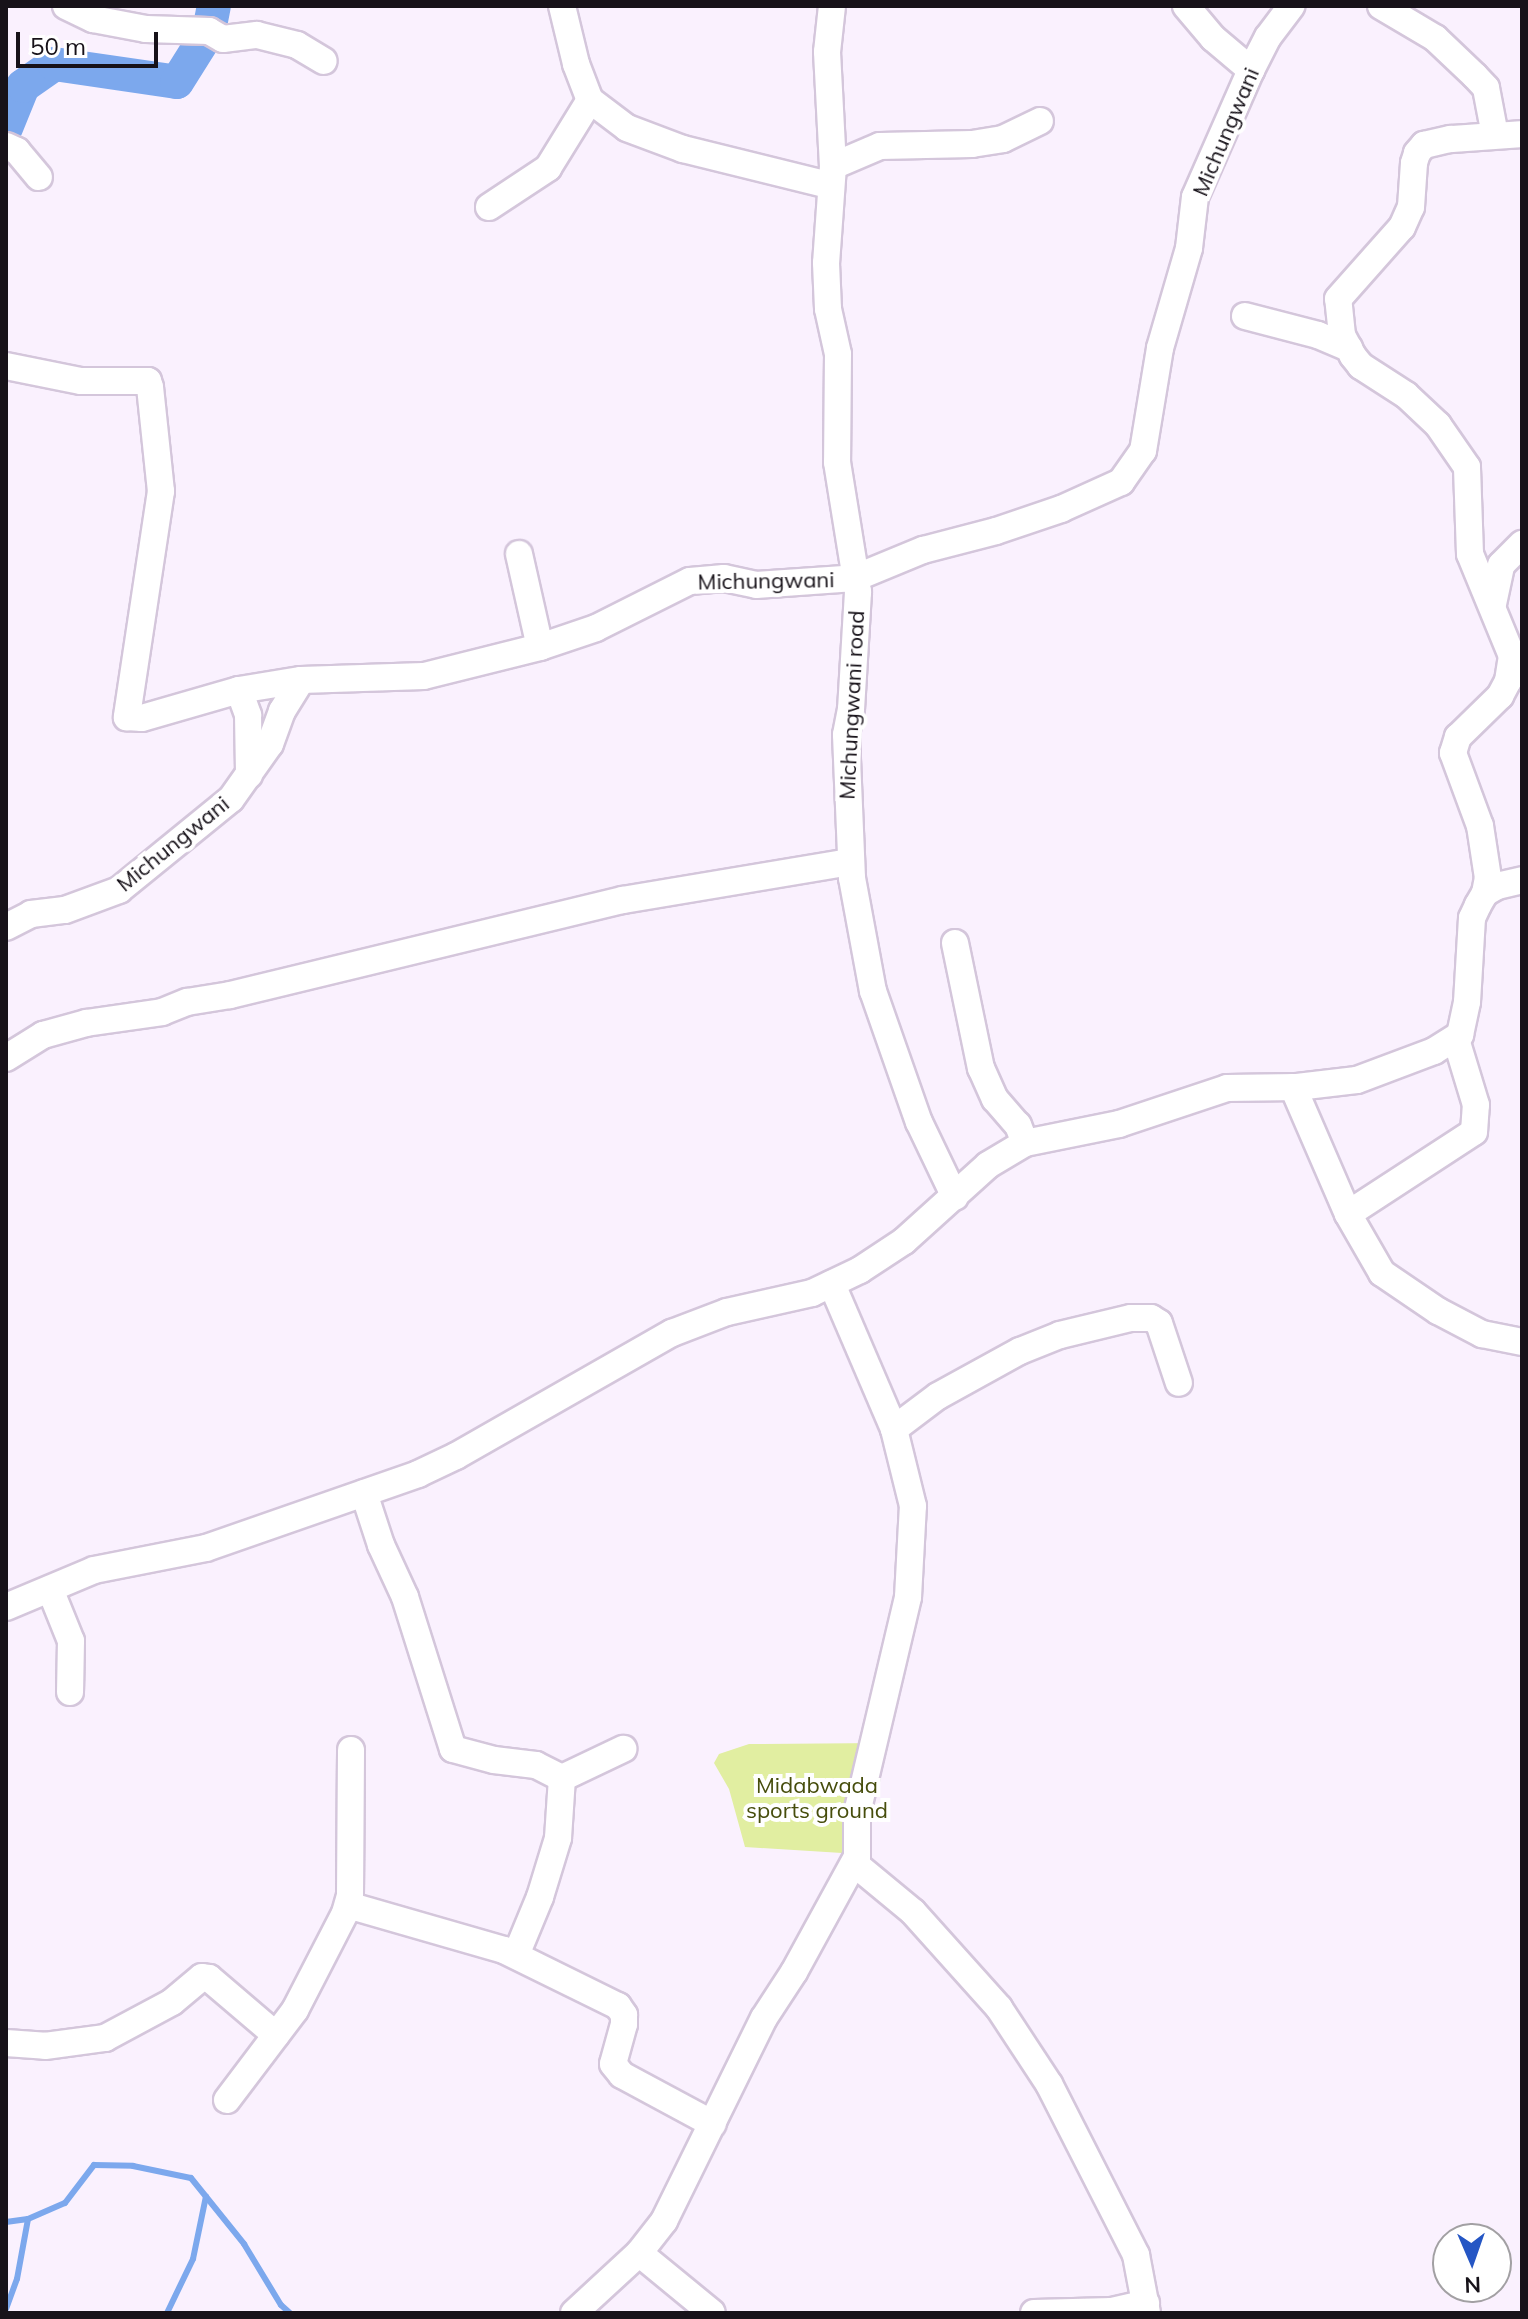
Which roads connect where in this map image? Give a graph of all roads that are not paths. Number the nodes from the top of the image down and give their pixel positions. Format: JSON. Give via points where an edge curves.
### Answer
{"nodes":[{"id":1,"x":66,"y":6,"type":"edge"},
{"id":2,"x":562,"y":6,"type":"edge"},
{"id":3,"x":832,"y":6,"type":"edge"},
{"id":4,"x":1186,"y":6,"type":"edge"},
{"id":5,"x":1291,"y":6,"type":"edge"},
{"id":6,"x":1381,"y":6,"type":"edge"},
{"id":7,"x":324,"y":61,"type":"dead end"},
{"id":8,"x":1251,"y":70,"type":"junction"},
{"id":9,"x":590,"y":100,"type":"junction"},
{"id":10,"x":1040,"y":121,"type":"dead end"},
{"id":11,"x":1522,"y":134,"type":"edge"},
{"id":12,"x":1495,"y":135,"type":"junction"},
{"id":13,"x":6,"y":146,"type":"edge"},
{"id":14,"x":831,"y":176,"type":"junction"},
{"id":15,"x":39,"y":177,"type":"dead end"},
{"id":16,"x":489,"y":207,"type":"dead end"},
{"id":17,"x":1245,"y":316,"type":"dead end"},
{"id":18,"x":1349,"y":348,"type":"junction"},
{"id":19,"x":6,"y":366,"type":"edge"},
{"id":20,"x":1522,"y":544,"type":"edge"},
{"id":21,"x":519,"y":554,"type":"dead end"},
{"id":22,"x":855,"y":578,"type":"junction"},
{"id":23,"x":1493,"y":604,"type":"junction"},
{"id":24,"x":540,"y":647,"type":"junction"},
{"id":25,"x":301,"y":680,"type":"junction"},
{"id":26,"x":239,"y":690,"type":"junction"},
{"id":27,"x":249,"y":775,"type":"junction"},
{"id":28,"x":850,"y":862,"type":"junction"},
{"id":29,"x":1522,"y":880,"type":"edge"},
{"id":30,"x":1485,"y":893,"type":"junction"},
{"id":31,"x":6,"y":927,"type":"edge"},
{"id":32,"x":955,"y":943,"type":"dead end"},
{"id":33,"x":1456,"y":1039,"type":"junction"},
{"id":34,"x":6,"y":1058,"type":"edge"},
{"id":35,"x":1293,"y":1087,"type":"junction"},
{"id":36,"x":1025,"y":1143,"type":"junction"},
{"id":37,"x":955,"y":1197,"type":"junction"},
{"id":38,"x":1348,"y":1214,"type":"junction"},
{"id":39,"x":832,"y":1284,"type":"junction"},
{"id":40,"x":1522,"y":1342,"type":"edge"},
{"id":41,"x":1179,"y":1383,"type":"dead end"},
{"id":42,"x":894,"y":1429,"type":"junction"},
{"id":43,"x":364,"y":1493,"type":"junction"},
{"id":44,"x":50,"y":1589,"type":"junction"},
{"id":45,"x":6,"y":1607,"type":"edge"},
{"id":46,"x":70,"y":1692,"type":"dead end"},
{"id":47,"x":623,"y":1749,"type":"dead end"},
{"id":48,"x":351,"y":1750,"type":"dead end"},
{"id":49,"x":562,"y":1778,"type":"junction"},
{"id":50,"x":855,"y":1864,"type":"junction"},
{"id":51,"x":348,"y":1905,"type":"junction"},
{"id":52,"x":516,"y":1955,"type":"junction"},
{"id":53,"x":276,"y":2035,"type":"junction"},
{"id":54,"x":6,"y":2043,"type":"edge"},
{"id":55,"x":227,"y":2100,"type":"dead end"},
{"id":56,"x":713,"y":2124,"type":"junction"},
{"id":57,"x":639,"y":2253,"type":"junction"},
{"id":58,"x":1147,"y":2308,"type":"edge"},
{"id":59,"x":574,"y":2313,"type":"edge"},
{"id":60,"x":712,"y":2313,"type":"edge"},
{"id":61,"x":1034,"y":2313,"type":"edge"}],
"edges":[{"from":1,"to":7,"type":"street","via":[[93,19],[146,29],[209,31],[223,39],[257,35],[297,45]]},
{"from":2,"to":9,"type":"street"},
{"from":3,"to":14,"type":"street","name":"Michungwani road","via":[[827,52]]},
{"from":4,"to":8,"type":"street"},
{"from":5,"to":8,"type":"street","name":"Michungwani"},
{"from":6,"to":12,"type":"street","via":[[1435,38],[1486,88]]},
{"from":8,"to":22,"type":"street","name":"Michungwani","via":[[1195,197],[1189,248],[1160,348],[1143,451],[1130,472],[1109,490],[1061,509],[923,550]]},
{"from":9,"to":14,"type":"street","via":[[649,138]]},
{"from":9,"to":16,"type":"street","via":[[548,168]]},
{"from":10,"to":14,"type":"street","via":[[1003,139],[972,144],[880,146]]},
{"from":11,"to":12,"type":"street"},
{"from":12,"to":18,"type":"street","via":[[1434,142],[1417,153],[1411,207],[1402,227],[1338,299]]},
{"from":13,"to":15,"type":"street"},
{"from":14,"to":22,"type":"street","name":"Michungwani road","via":[[826,263],[828,309],[838,354],[837,462]]},
{"from":17,"to":18,"type":"street"},
{"from":18,"to":23,"type":"street","via":[[1361,366],[1406,395],[1438,425],[1461,454],[1469,478],[1470,554]]},
{"from":19,"to":26,"type":"street","via":[[81,381],[148,381],[161,491],[127,717],[142,718]]},
{"from":20,"to":23,"type":"street","via":[[1501,565]]},
{"from":21,"to":24,"type":"street"},
{"from":22,"to":24,"type":"street","name":"Michungwani","via":[[756,585],[724,578],[690,581],[596,628]]},
{"from":22,"to":28,"type":"street","name":"Michungwani road","via":[[858,609],[846,735]]},
{"from":23,"to":30,"type":"street","via":[[1510,647],[1512,668],[1500,696],[1458,737],[1453,753],[1480,826],[1488,878]]},
{"from":24,"to":25,"type":"street","name":"Michungwani","via":[[424,676]]},
{"from":25,"to":26,"type":"street"},
{"from":25,"to":27,"type":"street","name":"Michungwani"},
{"from":26,"to":27,"type":"street","via":[[248,715]]},
{"from":27,"to":31,"type":"street","name":"Michungwani","via":[[231,799],[119,890],[65,910],[31,914]]},
{"from":28,"to":34,"type":"street","via":[[623,900],[162,1012],[86,1023],[43,1035]]},
{"from":28,"to":37,"type":"street","name":"Michungwani road","via":[[873,991],[919,1122]]},
{"from":29,"to":30,"type":"street"},
{"from":30,"to":33,"type":"street","via":[[1472,918],[1467,1002]]},
{"from":32,"to":36,"type":"street","via":[[981,1068]]},
{"from":33,"to":35,"type":"street","via":[[1357,1080]]},
{"from":33,"to":38,"type":"street","via":[[1476,1105],[1474,1132]]},
{"from":35,"to":36,"type":"street","via":[[1227,1088],[1119,1124]]},
{"from":35,"to":38,"type":"street"},
{"from":36,"to":37,"type":"street","via":[[988,1165]]},
{"from":37,"to":39,"type":"street","via":[[904,1241]]},
{"from":38,"to":40,"type":"street","via":[[1391,1280],[1482,1334]]},
{"from":39,"to":42,"type":"street"},
{"from":39,"to":43,"type":"street","via":[[672,1333],[456,1456]]},
{"from":41,"to":42,"type":"street","via":[[1159,1323],[1131,1318],[1020,1351],[938,1396]]},
{"from":42,"to":50,"type":"street","via":[[913,1506],[908,1597],[857,1813]]},
{"from":43,"to":44,"type":"street","via":[[206,1548],[126,1561]]},
{"from":43,"to":49,"type":"street","via":[[405,1597],[453,1749],[536,1765]]},
{"from":44,"to":45,"type":"street"},
{"from":44,"to":46,"type":"street","via":[[71,1641]]},
{"from":47,"to":49,"type":"street"},
{"from":48,"to":51,"type":"street"},
{"from":49,"to":52,"type":"street","via":[[558,1838]]},
{"from":50,"to":56,"type":"street","via":[[764,2018]]},
{"from":50,"to":58,"type":"street","via":[[913,1912],[999,2008],[1049,2084],[1136,2255]]},
{"from":51,"to":52,"type":"street"},
{"from":51,"to":53,"type":"street","via":[[316,1975]]},
{"from":52,"to":56,"type":"street","via":[[618,2006],[624,2024],[613,2064],[622,2075]]},
{"from":53,"to":54,"type":"street","via":[[202,1977],[172,2002],[105,2038],[45,2046]]},
{"from":53,"to":55,"type":"street"},
{"from":56,"to":57,"type":"street","via":[[664,2221]]},
{"from":57,"to":59,"type":"street"},
{"from":57,"to":60,"type":"street"},
{"from":58,"to":61,"type":"street"}]}
